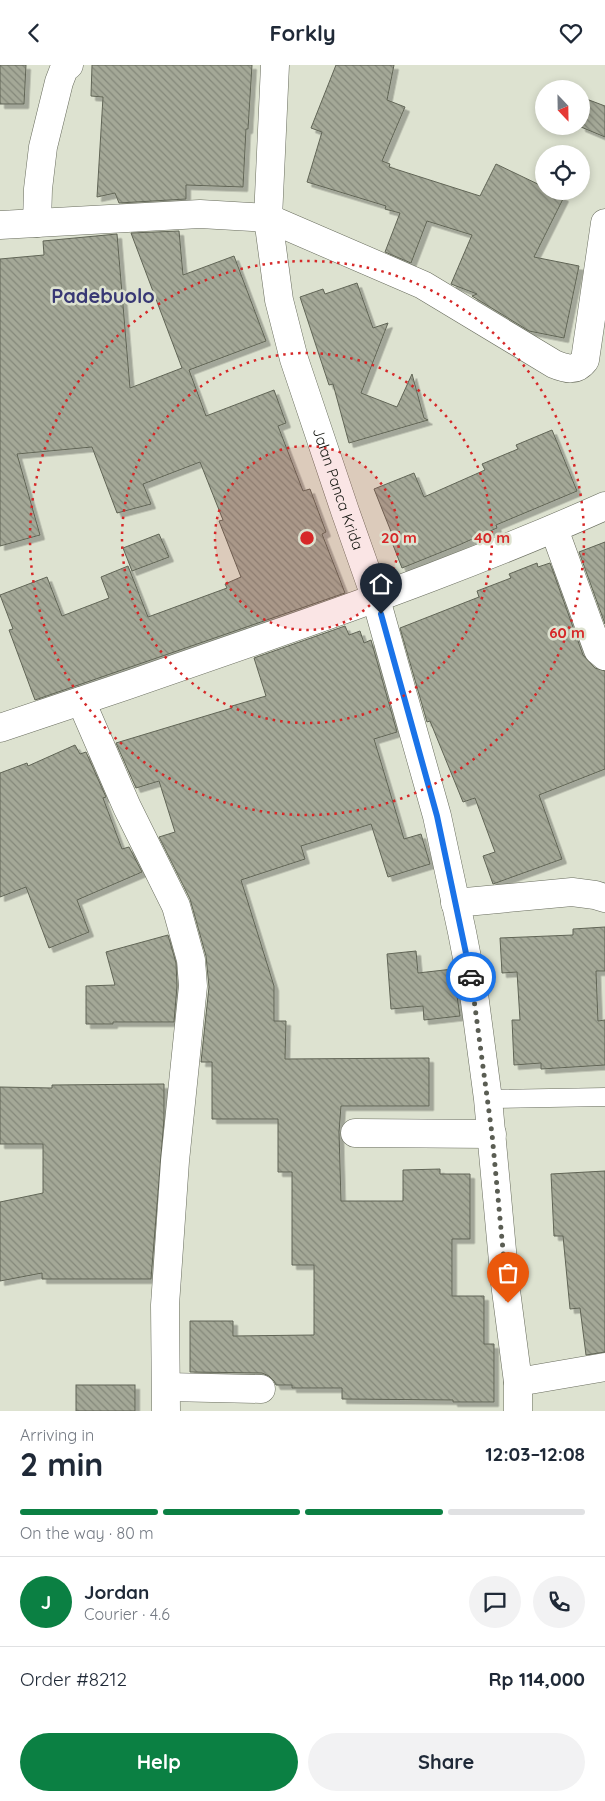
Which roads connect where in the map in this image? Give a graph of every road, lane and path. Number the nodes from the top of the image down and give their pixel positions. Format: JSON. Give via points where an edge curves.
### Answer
{"nodes":[{"id":1,"x":69,"y":65,"type":"edge"},
{"id":2,"x":274,"y":65,"type":"edge"},
{"id":3,"x":268,"y":218,"type":"junction"},
{"id":4,"x":37,"y":223,"type":"junction"},
{"id":5,"x":605,"y":223,"type":"edge"},
{"id":6,"x":0,"y":225,"type":"edge"},
{"id":7,"x":605,"y":506,"type":"edge"},
{"id":8,"x":554,"y":529,"type":"junction"},
{"id":9,"x":376,"y":599,"type":"junction"},
{"id":10,"x":605,"y":657,"type":"edge"},
{"id":11,"x":81,"y":701,"type":"junction"},
{"id":12,"x":0,"y":727,"type":"edge"},
{"id":13,"x":605,"y":898,"type":"edge"},
{"id":14,"x":455,"y":903,"type":"junction"},
{"id":15,"x":605,"y":1097,"type":"edge"},
{"id":16,"x":488,"y":1099,"type":"junction"},
{"id":17,"x":355,"y":1133,"type":"dead end"},
{"id":18,"x":492,"y":1134,"type":"junction"},
{"id":19,"x":605,"y":1367,"type":"edge"},
{"id":20,"x":518,"y":1382,"type":"junction"},
{"id":21,"x":261,"y":1389,"type":"dead end"},
{"id":22,"x":166,"y":1399,"type":"edge"},
{"id":23,"x":518,"y":1411,"type":"edge"}],
"edges":[{"from":1,"to":4,"type":"street","via":[[59,82],[43,147]]},
{"from":2,"to":3,"type":"street","name":"Jalan Panca Krida"},
{"from":3,"to":4,"type":"street","via":[[200,214]]},
{"from":3,"to":5,"type":"street","via":[[423,285],[554,364],[573,369],[580,366],[586,353]]},
{"from":3,"to":9,"type":"street","name":"Jalan Panca Krida","via":[[279,300],[294,359]]},
{"from":4,"to":6,"type":"street"},
{"from":7,"to":8,"type":"street"},
{"from":8,"to":9,"type":"street"},
{"from":8,"to":10,"type":"street","via":[[598,650]]},
{"from":9,"to":11,"type":"street"},
{"from":9,"to":14,"type":"street","name":"Jalan Panca Krida","via":[[437,816]]},
{"from":11,"to":12,"type":"street"},
{"from":11,"to":22,"type":"street","via":[[127,807],[176,906],[190,960],[193,986],[175,1161],[165,1305]]},
{"from":13,"to":14,"type":"street","via":[[572,891]]},
{"from":14,"to":16,"type":"street","name":"Jalan Panca Krida","via":[[474,994]]},
{"from":15,"to":16,"type":"lane"},
{"from":16,"to":18,"type":"street","name":"Jalan Panca Krida"},
{"from":17,"to":18,"type":"street"},
{"from":18,"to":20,"type":"street","name":"Jalan Panca Krida","via":[[505,1283]]},
{"from":19,"to":20,"type":"street"},
{"from":20,"to":23,"type":"street","name":"Jalan Panca Krida"},
{"from":21,"to":22,"type":"street"}]}
